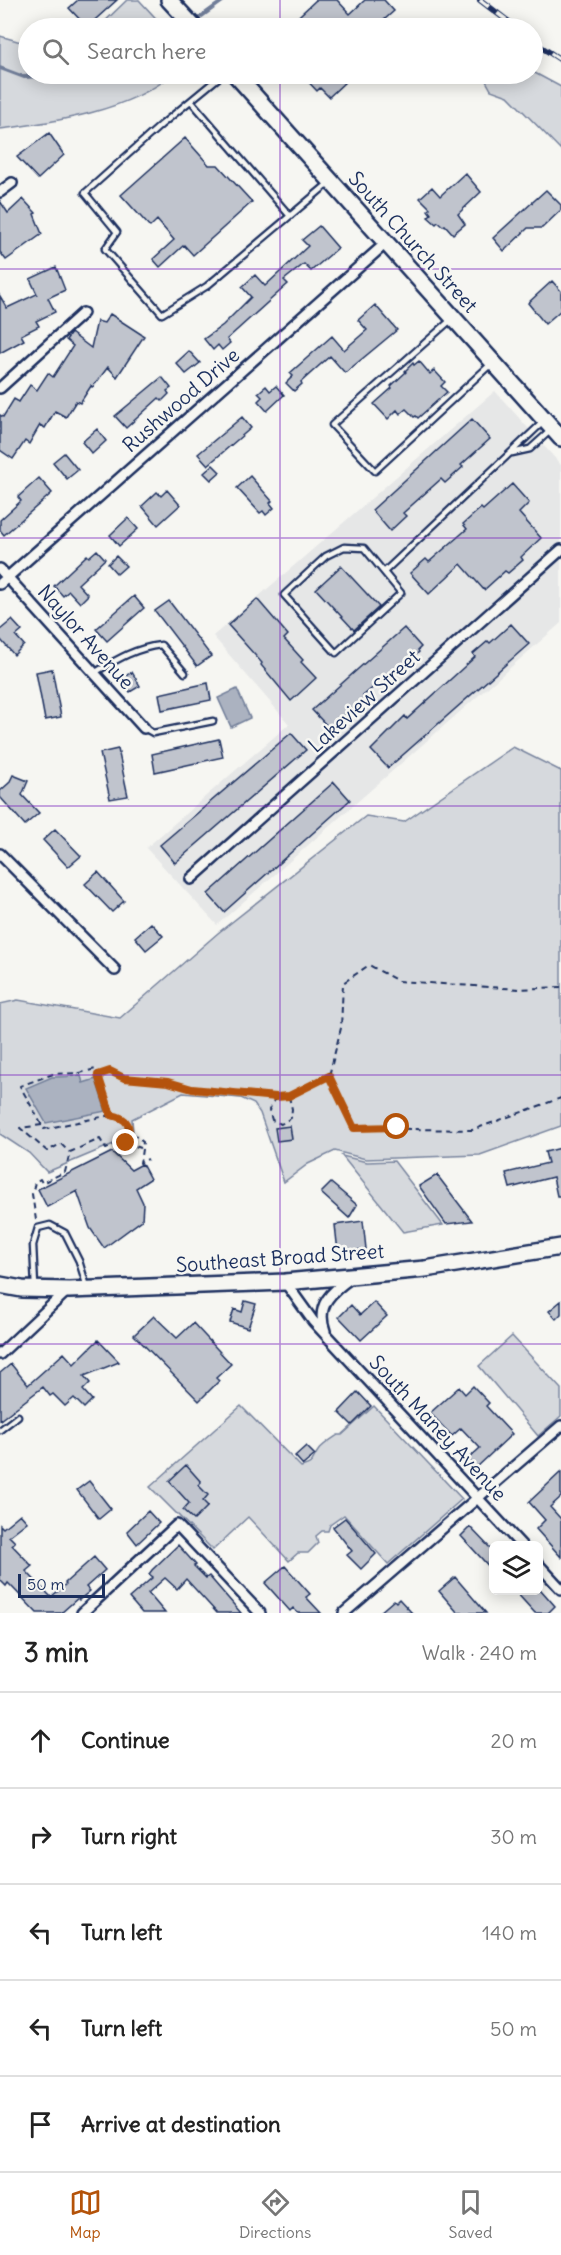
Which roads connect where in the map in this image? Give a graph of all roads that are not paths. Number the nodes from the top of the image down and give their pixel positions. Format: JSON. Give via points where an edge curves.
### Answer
{"nodes":[{"id":1,"x":169,"y":0,"type":"edge"},
{"id":2,"x":186,"y":18,"type":"edge"},
{"id":3,"x":212,"y":84,"type":"edge"},
{"id":4,"x":244,"y":84,"type":"edge"},
{"id":5,"x":191,"y":101,"type":"junction"},
{"id":6,"x":331,"y":182,"type":"junction"},
{"id":7,"x":12,"y":183,"type":"dead end"},
{"id":8,"x":0,"y":192,"type":"edge"},
{"id":9,"x":290,"y":216,"type":"junction"},
{"id":10,"x":386,"y":243,"type":"junction"},
{"id":11,"x":83,"y":313,"type":"dead end"},
{"id":12,"x":453,"y":318,"type":"junction"},
{"id":13,"x":493,"y":362,"type":"junction"},
{"id":14,"x":0,"y":388,"type":"edge"},
{"id":15,"x":553,"y":429,"type":"edge"},
{"id":16,"x":509,"y":454,"type":"junction"},
{"id":17,"x":561,"y":550,"type":"edge"},
{"id":18,"x":0,"y":569,"type":"edge"},
{"id":19,"x":384,"y":572,"type":"junction"},
{"id":20,"x":4,"y":580,"type":"edge"},
{"id":21,"x":94,"y":673,"type":"junction"},
{"id":22,"x":185,"y":674,"type":"dead end"},
{"id":23,"x":213,"y":721,"type":"dead end"},
{"id":24,"x":144,"y":728,"type":"joint"},
{"id":25,"x":0,"y":854,"type":"edge"},
{"id":26,"x":191,"y":879,"type":"dead end"},
{"id":27,"x":115,"y":970,"type":"dead end"},
{"id":28,"x":561,"y":1247,"type":"edge"},
{"id":29,"x":352,"y":1276,"type":"junction"},
{"id":30,"x":285,"y":1282,"type":"junction"},
{"id":31,"x":0,"y":1285,"type":"edge"},
{"id":32,"x":35,"y":1289,"type":"junction"},
{"id":33,"x":88,"y":1289,"type":"junction"},
{"id":34,"x":69,"y":1290,"type":"junction"},
{"id":35,"x":327,"y":1336,"type":"junction"},
{"id":36,"x":0,"y":1354,"type":"edge"},
{"id":37,"x":18,"y":1416,"type":"dead end"},
{"id":38,"x":561,"y":1426,"type":"edge"},
{"id":39,"x":0,"y":1430,"type":"edge"},
{"id":40,"x":478,"y":1498,"type":"junction"},
{"id":41,"x":518,"y":1541,"type":"edge"},
{"id":42,"x":543,"y":1569,"type":"edge"},
{"id":43,"x":561,"y":1588,"type":"edge"},
{"id":44,"x":82,"y":1613,"type":"edge"},
{"id":45,"x":260,"y":1613,"type":"edge"},
{"id":46,"x":344,"y":1613,"type":"edge"}],
"edges":[{"from":1,"to":2,"type":"main road"},
{"from":3,"to":5,"type":"lane"},
{"from":4,"to":6,"type":"main road","name":"South Church Street"},
{"from":5,"to":9,"type":"lane"},
{"from":5,"to":9,"type":"lane","via":[[85,193],[117,232],[105,249],[162,314],[207,286]]},
{"from":6,"to":9,"type":"lane"},
{"from":6,"to":10,"type":"main road","name":"South Church Street"},
{"from":7,"to":8,"type":"street"},
{"from":10,"to":12,"type":"main road","name":"South Church Street"},
{"from":10,"to":20,"type":"street","name":"Rushwood Drive"},
{"from":11,"to":14,"type":"street"},
{"from":12,"to":13,"type":"main road","name":"South Church Street"},
{"from":12,"to":13,"type":"lane","via":[[332,425],[375,471]]},
{"from":13,"to":15,"type":"main road","name":"South Church Street"},
{"from":15,"to":16,"type":"lane"},
{"from":15,"to":16,"type":"lane","via":[[530,449]]},
{"from":16,"to":19,"type":"lane"},
{"from":17,"to":26,"type":"street","name":"Lakeview Street"},
{"from":18,"to":20,"type":"street","name":"Naylor Avenue"},
{"from":19,"to":19,"type":"lane","via":[[364,548],[344,547],[326,556],[284,595],[336,653],[401,593]]},
{"from":20,"to":21,"type":"street","name":"Naylor Avenue"},
{"from":21,"to":22,"type":"lane","via":[[124,655],[161,645]]},
{"from":21,"to":24,"type":"street","name":"Naylor Avenue"},
{"from":23,"to":24,"type":"lane","via":[[153,733]]},
{"from":25,"to":27,"type":"street"},
{"from":28,"to":29,"type":"main road","name":"Southeast Broad Street","via":[[425,1269]]},
{"from":29,"to":30,"type":"main road","name":"Southeast Broad Street"},
{"from":29,"to":35,"type":"street","via":[[333,1292],[322,1310]]},
{"from":30,"to":33,"type":"main road","name":"Southeast Broad Street"},
{"from":30,"to":35,"type":"street","name":"South Maney Avenue"},
{"from":31,"to":32,"type":"main road","name":"Southeast Broad Street"},
{"from":32,"to":33,"type":"lane","via":[[33,1245],[38,1228],[50,1225],[65,1233]]},
{"from":32,"to":34,"type":"main road","name":"Southeast Broad Street"},
{"from":33,"to":34,"type":"main road","name":"Southeast Broad Street"},
{"from":34,"to":36,"type":"street"},
{"from":35,"to":40,"type":"street","name":"South Maney Avenue"},
{"from":37,"to":39,"type":"lane"},
{"from":38,"to":40,"type":"street"},
{"from":40,"to":41,"type":"street","name":"South Maney Avenue"},
{"from":40,"to":46,"type":"street"},
{"from":42,"to":43,"type":"street"},
{"from":44,"to":45,"type":"street","via":[[177,1525]]}]}
